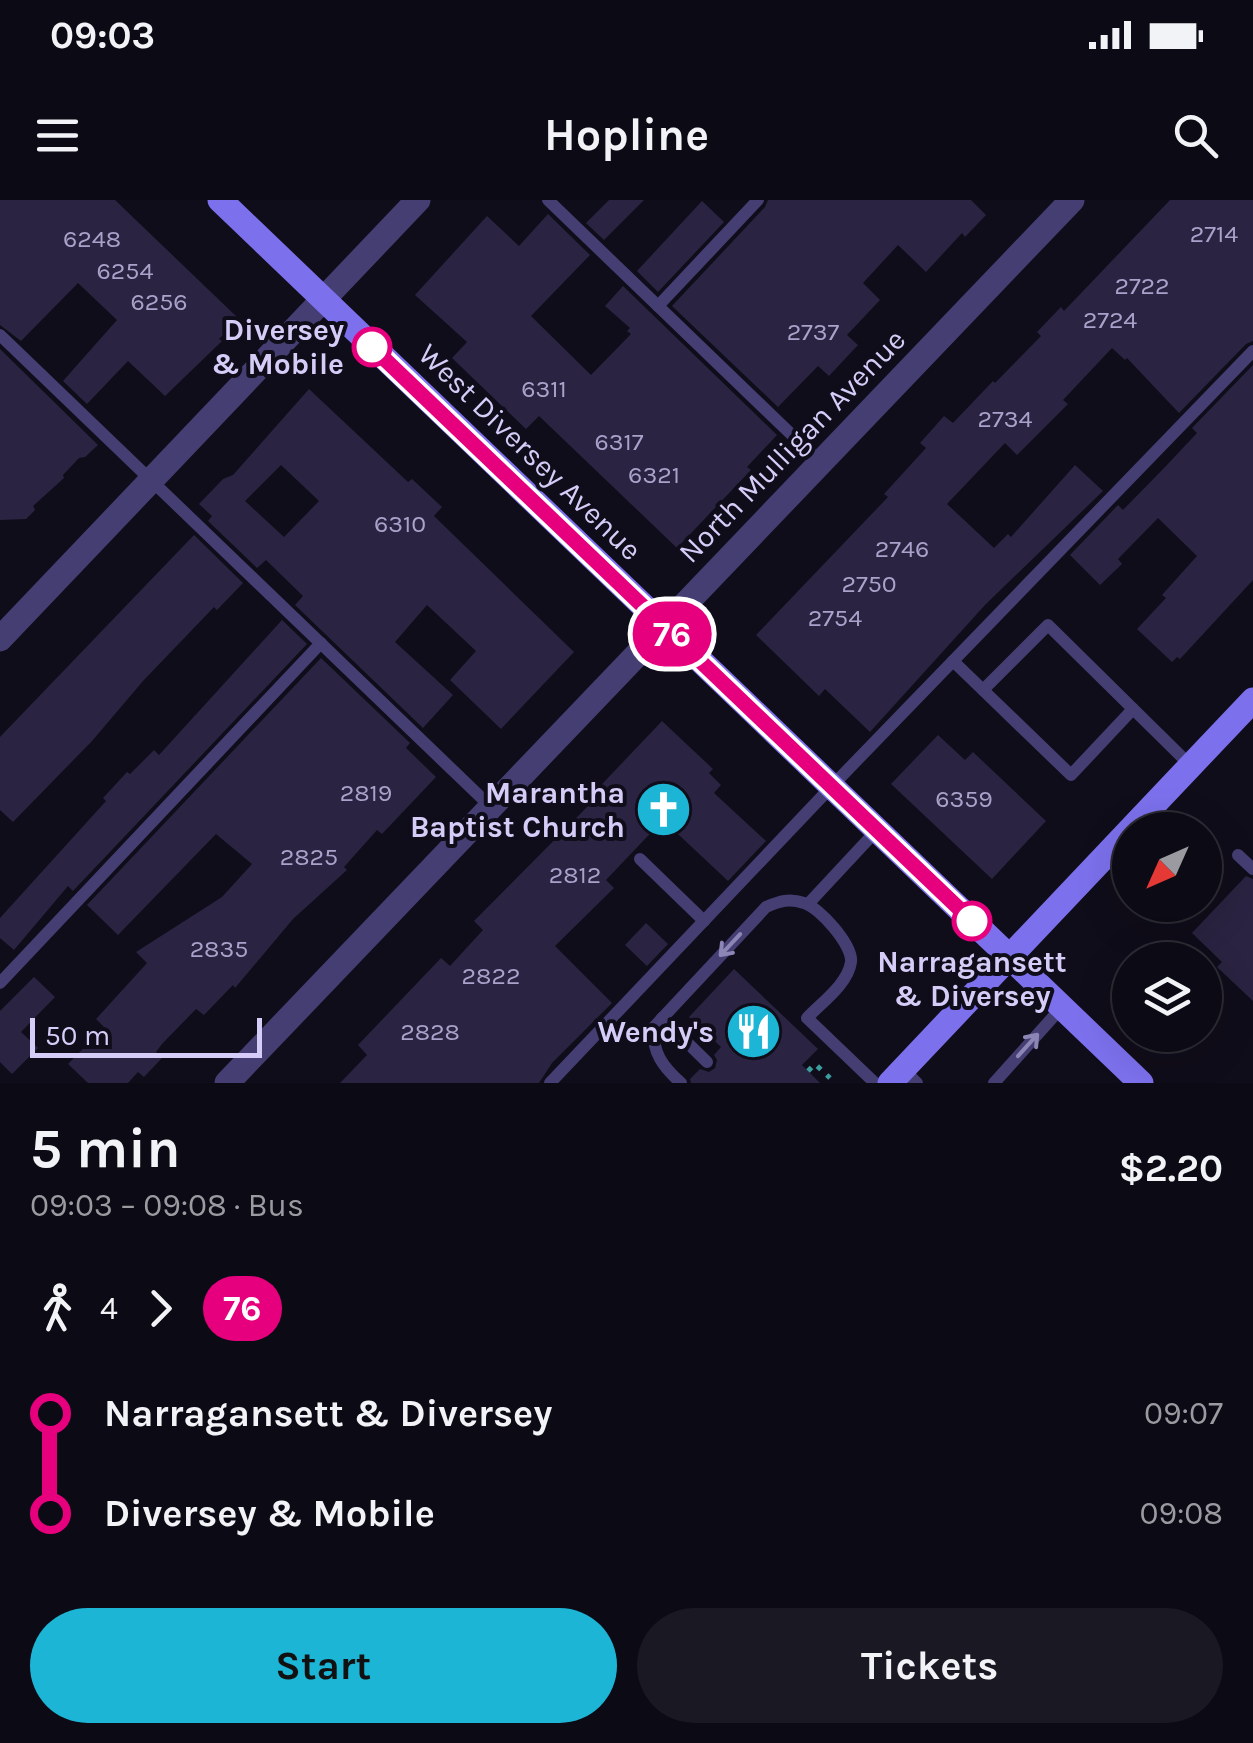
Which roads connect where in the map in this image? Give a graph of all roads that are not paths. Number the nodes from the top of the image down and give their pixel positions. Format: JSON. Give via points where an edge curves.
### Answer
{"nodes":[{"id":1,"x":220,"y":200,"type":"edge"},
{"id":2,"x":418,"y":200,"type":"edge"},
{"id":3,"x":548,"y":200,"type":"edge"},
{"id":4,"x":758,"y":200,"type":"edge"},
{"id":5,"x":1072,"y":200,"type":"edge"},
{"id":6,"x":324,"y":299,"type":"junction"},
{"id":7,"x":658,"y":306,"type":"junction"},
{"id":8,"x":0,"y":334,"type":"edge"},
{"id":9,"x":1253,"y":351,"type":"edge"},
{"id":10,"x":821,"y":463,"type":"junction"},
{"id":11,"x":152,"y":480,"type":"junction"},
{"id":12,"x":664,"y":626,"type":"junction"},
{"id":13,"x":0,"y":639,"type":"edge"},
{"id":14,"x":321,"y":643,"type":"junction"},
{"id":15,"x":953,"y":661,"type":"junction"},
{"id":16,"x":983,"y":690,"type":"junction"},
{"id":17,"x":1253,"y":700,"type":"edge"},
{"id":18,"x":1133,"y":709,"type":"junction"},
{"id":19,"x":1191,"y":766,"type":"junction"},
{"id":20,"x":832,"y":786,"type":"junction"},
{"id":21,"x":491,"y":807,"type":"junction"},
{"id":22,"x":877,"y":830,"type":"junction"},
{"id":23,"x":1238,"y":855,"type":"dead end"},
{"id":24,"x":640,"y":859,"type":"dead end"},
{"id":25,"x":1253,"y":870,"type":"edge"},
{"id":26,"x":808,"y":904,"type":"junction"},
{"id":27,"x":704,"y":921,"type":"junction"},
{"id":28,"x":1010,"y":957,"type":"junction"},
{"id":29,"x":0,"y":983,"type":"edge"},
{"id":30,"x":1062,"y":1007,"type":"junction"},
{"id":31,"x":662,"y":1018,"type":"junction"},
{"id":32,"x":706,"y":1062,"type":"dead end"},
{"id":33,"x":903,"y":1078,"type":"edge"},
{"id":34,"x":226,"y":1083,"type":"edge"},
{"id":35,"x":550,"y":1083,"type":"edge"},
{"id":36,"x":681,"y":1083,"type":"edge"},
{"id":37,"x":875,"y":1083,"type":"edge"},
{"id":38,"x":994,"y":1083,"type":"edge"},
{"id":39,"x":1141,"y":1083,"type":"edge"}],
"edges":[{"from":1,"to":6,"type":"main road","name":"West Diversey Avenue"},
{"from":2,"to":6,"type":"street"},
{"from":3,"to":7,"type":"lane"},
{"from":4,"to":7,"type":"lane"},
{"from":5,"to":10,"type":"street","name":"North Mulligan Avenue"},
{"from":6,"to":11,"type":"street"},
{"from":6,"to":12,"type":"main road","name":"West Diversey Avenue"},
{"from":7,"to":10,"type":"lane"},
{"from":8,"to":11,"type":"lane"},
{"from":9,"to":15,"type":"lane"},
{"from":10,"to":12,"type":"street","name":"North Mulligan Avenue"},
{"from":11,"to":13,"type":"street"},
{"from":11,"to":14,"type":"lane"},
{"from":12,"to":20,"type":"main road","name":"West Diversey Avenue"},
{"from":12,"to":21,"type":"street","name":"North Mulligan Avenue"},
{"from":14,"to":21,"type":"lane"},
{"from":14,"to":29,"type":"lane"},
{"from":15,"to":16,"type":"lane"},
{"from":15,"to":20,"type":"lane"},
{"from":16,"to":18,"type":"lane","via":[[1048,625]]},
{"from":16,"to":18,"type":"lane","via":[[1071,774]]},
{"from":17,"to":19,"type":"main road"},
{"from":18,"to":19,"type":"lane"},
{"from":19,"to":28,"type":"main road"},
{"from":20,"to":22,"type":"main road","name":"West Diversey Avenue"},
{"from":20,"to":27,"type":"lane"},
{"from":21,"to":34,"type":"street","name":"North Mulligan Avenue"},
{"from":22,"to":26,"type":"lane"},
{"from":22,"to":28,"type":"main road","name":"West Diversey Avenue"},
{"from":23,"to":25,"type":"lane"},
{"from":24,"to":27,"type":"lane"},
{"from":26,"to":31,"type":"lane","one_way":true,"via":[[785,899],[766,907]]},
{"from":26,"to":37,"type":"lane","via":[[846,941],[851,961],[843,980],[807,1018]]},
{"from":27,"to":35,"type":"lane"},
{"from":28,"to":30,"type":"main road","name":"West Diversey Avenue"},
{"from":28,"to":33,"type":"main road"},
{"from":38,"to":30,"type":"lane","one_way":true},
{"from":30,"to":39,"type":"main road","name":"West Diversey Avenue"},
{"from":31,"to":32,"type":"lane"},
{"from":31,"to":36,"type":"lane","via":[[653,1028],[653,1048]]}]}
